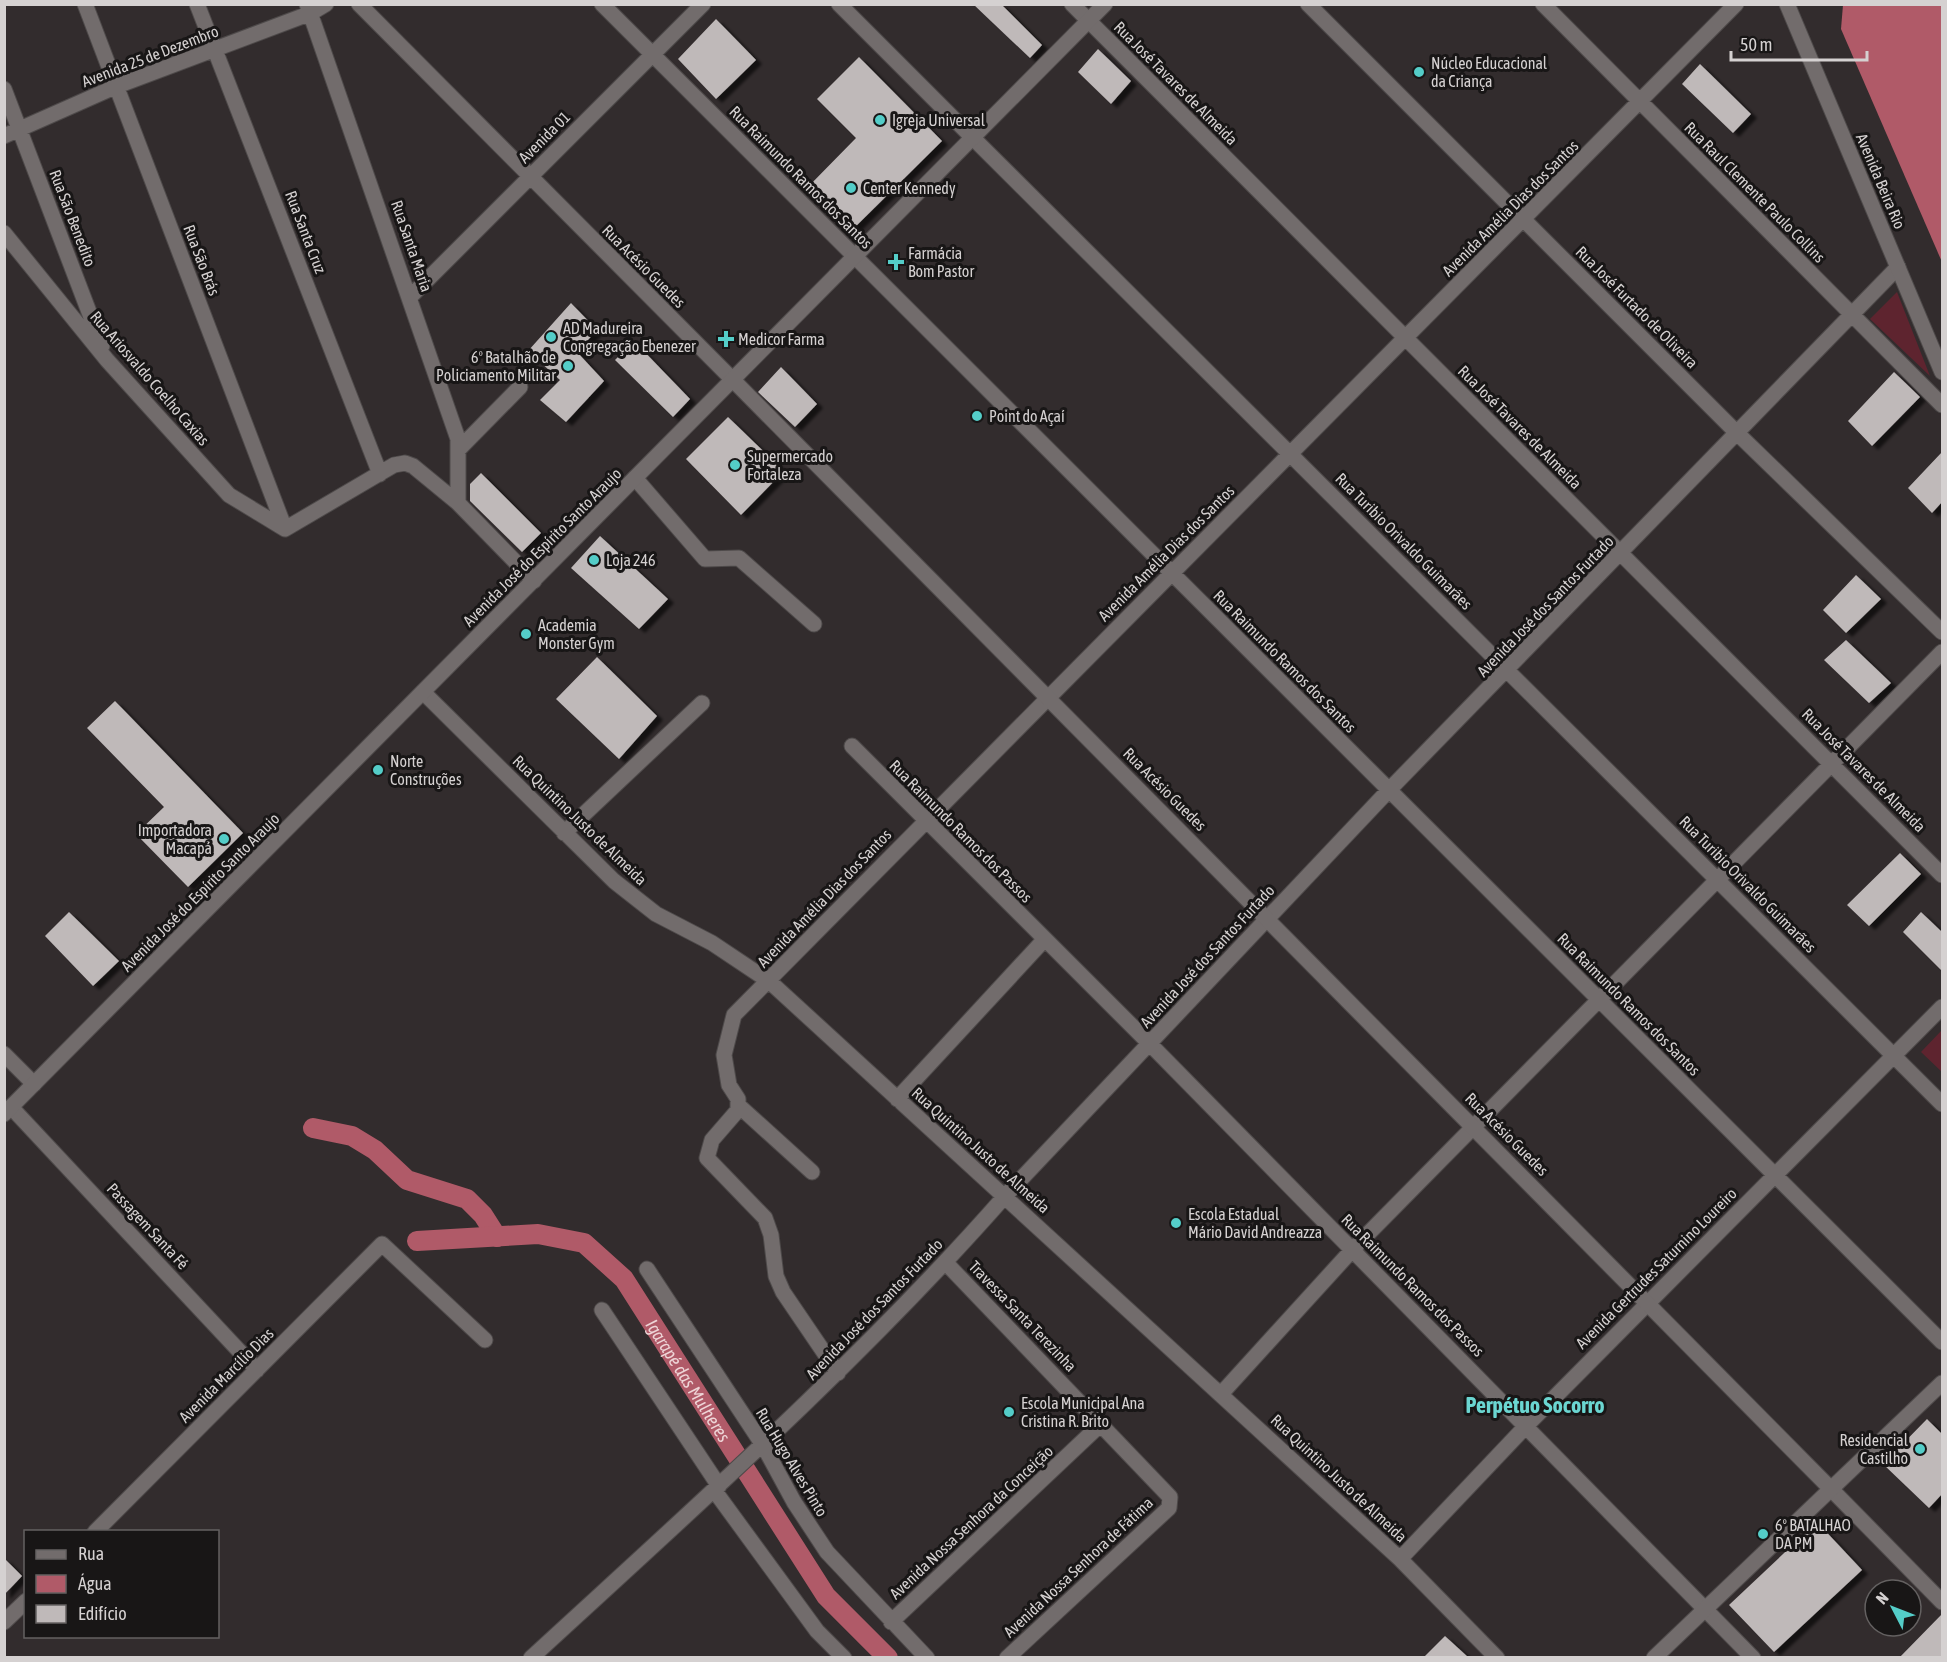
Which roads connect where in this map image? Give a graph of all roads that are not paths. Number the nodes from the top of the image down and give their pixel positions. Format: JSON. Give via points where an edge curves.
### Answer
{"nodes":[{"id":1,"x":85,"y":4,"type":"edge"},
{"id":2,"x":197,"y":4,"type":"edge"},
{"id":3,"x":326,"y":4,"type":"edge"},
{"id":4,"x":358,"y":4,"type":"edge"},
{"id":5,"x":602,"y":4,"type":"edge"},
{"id":6,"x":703,"y":4,"type":"edge"},
{"id":7,"x":840,"y":4,"type":"edge"},
{"id":8,"x":1071,"y":4,"type":"edge"},
{"id":9,"x":1105,"y":4,"type":"edge"},
{"id":10,"x":1308,"y":4,"type":"edge"},
{"id":11,"x":1543,"y":4,"type":"edge"},
{"id":12,"x":1736,"y":4,"type":"edge"},
{"id":13,"x":1787,"y":4,"type":"edge"},
{"id":14,"x":309,"y":9,"type":"edge"},
{"id":15,"x":1089,"y":21,"type":"junction"},
{"id":16,"x":215,"y":50,"type":"junction"},
{"id":17,"x":653,"y":55,"type":"junction"},
{"id":18,"x":117,"y":86,"type":"junction"},
{"id":19,"x":4,"y":89,"type":"edge"},
{"id":20,"x":1641,"y":103,"type":"junction"},
{"id":21,"x":20,"y":128,"type":"junction"},
{"id":22,"x":4,"y":136,"type":"edge"},
{"id":23,"x":973,"y":138,"type":"junction"},
{"id":24,"x":530,"y":177,"type":"junction"},
{"id":25,"x":1524,"y":220,"type":"junction"},
{"id":26,"x":4,"y":233,"type":"edge"},
{"id":27,"x":855,"y":257,"type":"junction"},
{"id":28,"x":1898,"y":267,"type":"junction"},
{"id":29,"x":411,"y":296,"type":"junction"},
{"id":30,"x":1854,"y":316,"type":"junction"},
{"id":31,"x":1405,"y":337,"type":"junction"},
{"id":32,"x":108,"y":360,"type":"junction"},
{"id":33,"x":1942,"y":372,"type":"edge"},
{"id":34,"x":733,"y":380,"type":"junction"},
{"id":35,"x":520,"y":387,"type":"dead end"},
{"id":36,"x":1942,"y":405,"type":"edge"},
{"id":37,"x":1738,"y":434,"type":"junction"},
{"id":38,"x":459,"y":449,"type":"junction"},
{"id":39,"x":1290,"y":453,"type":"junction"},
{"id":40,"x":380,"y":474,"type":"junction"},
{"id":41,"x":635,"y":478,"type":"junction"},
{"id":42,"x":458,"y":504,"type":"junction"},
{"id":43,"x":285,"y":529,"type":"junction"},
{"id":44,"x":1621,"y":554,"type":"junction"},
{"id":45,"x":1172,"y":573,"type":"junction"},
{"id":46,"x":534,"y":581,"type":"junction"},
{"id":47,"x":814,"y":624,"type":"dead end"},
{"id":48,"x":1942,"y":632,"type":"edge"},
{"id":49,"x":1942,"y":652,"type":"edge"},
{"id":50,"x":1507,"y":670,"type":"junction"},
{"id":51,"x":423,"y":692,"type":"junction"},
{"id":52,"x":1049,"y":698,"type":"junction"},
{"id":53,"x":702,"y":703,"type":"dead end"},
{"id":54,"x":852,"y":746,"type":"dead end"},
{"id":55,"x":1832,"y":764,"type":"junction"},
{"id":56,"x":1389,"y":790,"type":"junction"},
{"id":57,"x":925,"y":821,"type":"junction"},
{"id":58,"x":564,"y":833,"type":"junction"},
{"id":59,"x":1942,"y":874,"type":"edge"},
{"id":60,"x":1718,"y":880,"type":"junction"},
{"id":61,"x":1268,"y":918,"type":"junction"},
{"id":62,"x":1044,"y":940,"type":"junction"},
{"id":63,"x":768,"y":981,"type":"junction"},
{"id":64,"x":1599,"y":1000,"type":"junction"},
{"id":65,"x":1942,"y":1007,"type":"edge"},
{"id":66,"x":1149,"y":1043,"type":"junction"},
{"id":67,"x":4,"y":1054,"type":"edge"},
{"id":68,"x":1894,"y":1055,"type":"junction"},
{"id":69,"x":34,"y":1084,"type":"junction"},
{"id":70,"x":897,"y":1099,"type":"junction"},
{"id":71,"x":1942,"y":1104,"type":"edge"},
{"id":72,"x":738,"y":1105,"type":"junction"},
{"id":73,"x":8,"y":1111,"type":"edge"},
{"id":74,"x":1474,"y":1126,"type":"junction"},
{"id":75,"x":812,"y":1172,"type":"dead end"},
{"id":76,"x":1774,"y":1174,"type":"junction"},
{"id":77,"x":1005,"y":1196,"type":"junction"},
{"id":78,"x":1353,"y":1250,"type":"junction"},
{"id":79,"x":946,"y":1263,"type":"junction"},
{"id":80,"x":646,"y":1269,"type":"dead end"},
{"id":81,"x":1647,"y":1302,"type":"junction"},
{"id":82,"x":602,"y":1310,"type":"dead end"},
{"id":83,"x":486,"y":1340,"type":"dead end"},
{"id":84,"x":1942,"y":1342,"type":"edge"},
{"id":85,"x":258,"y":1370,"type":"junction"},
{"id":86,"x":838,"y":1373,"type":"junction"},
{"id":87,"x":1942,"y":1383,"type":"edge"},
{"id":88,"x":1221,"y":1394,"type":"junction"},
{"id":89,"x":1101,"y":1423,"type":"junction"},
{"id":90,"x":1527,"y":1425,"type":"junction"},
{"id":91,"x":758,"y":1449,"type":"junction"},
{"id":92,"x":720,"y":1484,"type":"junction"},
{"id":93,"x":1831,"y":1489,"type":"junction"},
{"id":94,"x":1171,"y":1501,"type":"joint"},
{"id":95,"x":97,"y":1530,"type":"edge"},
{"id":96,"x":1400,"y":1559,"type":"junction"},
{"id":97,"x":1942,"y":1602,"type":"edge"},
{"id":98,"x":24,"y":1603,"type":"edge"},
{"id":99,"x":1706,"y":1607,"type":"junction"},
{"id":100,"x":4,"y":1622,"type":"edge"},
{"id":101,"x":891,"y":1622,"type":"junction"},
{"id":102,"x":531,"y":1658,"type":"edge"},
{"id":103,"x":844,"y":1658,"type":"edge"},
{"id":104,"x":927,"y":1658,"type":"edge"},
{"id":105,"x":1007,"y":1658,"type":"edge"},
{"id":106,"x":1497,"y":1658,"type":"edge"},
{"id":107,"x":1654,"y":1658,"type":"edge"},
{"id":108,"x":1753,"y":1658,"type":"edge"}],
"edges":[{"from":1,"to":18,"type":"street","name":"Rua São Brás"},
{"from":2,"to":16,"type":"street","name":"Rua Santa Cruz"},
{"from":3,"to":14,"type":"street","name":"Avenida 25 de Dezembro"},
{"from":4,"to":24,"type":"street","name":"Rua Acésio Guedes"},
{"from":5,"to":17,"type":"street","name":"Rua Raimundo Ramos dos Santos"},
{"from":6,"to":17,"type":"street","name":"Avenida 01"},
{"from":7,"to":23,"type":"street","name":"Rua Turibio Orivaldo Guimarães"},
{"from":8,"to":15,"type":"street","name":"Rua José Tavares de Almeida"},
{"from":9,"to":15,"type":"street","name":"Avenida José do Espírito Santo Araujo"},
{"from":10,"to":25,"type":"street","name":"Rua José Furtado de Oliveira"},
{"from":11,"to":20,"type":"street","name":"Rua Raul Clemente Paulo Collins"},
{"from":12,"to":20,"type":"street","name":"Avenida Amélia Dias dos Santos"},
{"from":13,"to":28,"type":"street","name":"Avenida Beira Rio"},
{"from":14,"to":16,"type":"street","name":"Avenida 25 de Dezembro"},
{"from":14,"to":29,"type":"street","name":"Rua Santa Maria"},
{"from":15,"to":23,"type":"street","name":"Avenida José do Espírito Santo Araujo"},
{"from":15,"to":31,"type":"street","name":"Rua José Tavares de Almeida"},
{"from":16,"to":18,"type":"street","name":"Avenida 25 de Dezembro"},
{"from":16,"to":40,"type":"street","name":"Rua Santa Cruz"},
{"from":17,"to":24,"type":"street","name":"Avenida 01"},
{"from":17,"to":27,"type":"street","name":"Rua Raimundo Ramos dos Santos"},
{"from":18,"to":21,"type":"street","name":"Avenida 25 de Dezembro"},
{"from":18,"to":43,"type":"street","name":"Rua São Brás"},
{"from":19,"to":21,"type":"street","name":"Rua São Benedito"},
{"from":20,"to":25,"type":"street","name":"Avenida Amélia Dias dos Santos"},
{"from":20,"to":30,"type":"street","name":"Rua Raul Clemente Paulo Collins"},
{"from":21,"to":22,"type":"street","name":"Avenida 25 de Dezembro"},
{"from":21,"to":32,"type":"street","name":"Rua São Benedito"},
{"from":23,"to":27,"type":"street","name":"Avenida José do Espírito Santo Araujo"},
{"from":23,"to":39,"type":"street","name":"Rua Turibio Orivaldo Guimarães"},
{"from":24,"to":29,"type":"street","name":"Avenida 01"},
{"from":24,"to":34,"type":"street","name":"Rua Acésio Guedes"},
{"from":25,"to":31,"type":"street","name":"Avenida Amélia Dias dos Santos"},
{"from":25,"to":37,"type":"street","name":"Rua José Furtado de Oliveira"},
{"from":26,"to":32,"type":"street","name":"Rua Ariosvaldo Coelho Caxias"},
{"from":27,"to":34,"type":"street","name":"Avenida José do Espírito Santo Araujo"},
{"from":27,"to":45,"type":"street","name":"Rua Raimundo Ramos dos Santos"},
{"from":28,"to":30,"type":"street","name":"Avenida José dos Santos Furtado"},
{"from":28,"to":33,"type":"street","name":"Avenida Beira Rio"},
{"from":29,"to":38,"type":"street","name":"Rua Santa Maria"},
{"from":30,"to":36,"type":"street","name":"Rua Raul Clemente Paulo Collins"},
{"from":30,"to":37,"type":"street","name":"Avenida José dos Santos Furtado"},
{"from":31,"to":39,"type":"street","name":"Avenida Amélia Dias dos Santos"},
{"from":31,"to":44,"type":"street","name":"Rua José Tavares de Almeida"},
{"from":32,"to":43,"type":"street","name":"Rua Ariosvaldo Coelho Caxias","via":[[229,495]]},
{"from":34,"to":41,"type":"street","name":"Avenida José do Espírito Santo Araujo"},
{"from":34,"to":52,"type":"street","name":"Rua Acésio Guedes"},
{"from":35,"to":38,"type":"street"},
{"from":37,"to":44,"type":"street","name":"Avenida José dos Santos Furtado"},
{"from":37,"to":48,"type":"street","name":"Rua José Furtado de Oliveira"},
{"from":38,"to":42,"type":"street","name":"Rua Santa Maria"},
{"from":39,"to":45,"type":"street","name":"Avenida Amélia Dias dos Santos"},
{"from":39,"to":50,"type":"street","name":"Rua Turibio Orivaldo Guimarães"},
{"from":40,"to":42,"type":"street","via":[[394,465],[413,466]]},
{"from":40,"to":43,"type":"street"},
{"from":41,"to":46,"type":"street","name":"Avenida José do Espírito Santo Araujo"},
{"from":41,"to":47,"type":"street","via":[[705,559],[739,558]]},
{"from":42,"to":46,"type":"street"},
{"from":44,"to":50,"type":"street","name":"Avenida José dos Santos Furtado"},
{"from":44,"to":55,"type":"street","name":"Rua José Tavares de Almeida"},
{"from":45,"to":52,"type":"street","name":"Avenida Amélia Dias dos Santos"},
{"from":45,"to":56,"type":"street","name":"Rua Raimundo Ramos dos Santos"},
{"from":46,"to":51,"type":"street","name":"Avenida José do Espírito Santo Araujo"},
{"from":49,"to":55,"type":"street"},
{"from":50,"to":56,"type":"street","name":"Avenida José dos Santos Furtado"},
{"from":50,"to":60,"type":"street","name":"Rua Turibio Orivaldo Guimarães"},
{"from":51,"to":58,"type":"street","name":"Rua Quintino Justo de Almeida"},
{"from":51,"to":69,"type":"street","name":"Avenida José do Espírito Santo Araujo"},
{"from":52,"to":57,"type":"street","name":"Avenida Amélia Dias dos Santos"},
{"from":52,"to":61,"type":"street","name":"Rua Acésio Guedes"},
{"from":53,"to":58,"type":"street"},
{"from":54,"to":57,"type":"street","name":"Rua Raimundo Ramos dos Passos"},
{"from":55,"to":59,"type":"street","name":"Rua José Tavares de Almeida"},
{"from":55,"to":60,"type":"street"},
{"from":56,"to":61,"type":"street","name":"Avenida José dos Santos Furtado"},
{"from":56,"to":64,"type":"street","name":"Rua Raimundo Ramos dos Santos"},
{"from":57,"to":62,"type":"street","name":"Rua Raimundo Ramos dos Passos"},
{"from":57,"to":63,"type":"street","name":"Avenida Amélia Dias dos Santos"},
{"from":58,"to":63,"type":"street","name":"Rua Quintino Justo de Almeida","via":[[656,914],[712,943]]},
{"from":60,"to":64,"type":"street"},
{"from":60,"to":68,"type":"street","name":"Rua Turibio Orivaldo Guimarães"},
{"from":61,"to":66,"type":"street","name":"Avenida José dos Santos Furtado"},
{"from":61,"to":74,"type":"street","name":"Rua Acésio Guedes"},
{"from":62,"to":66,"type":"street","name":"Rua Raimundo Ramos dos Passos"},
{"from":62,"to":70,"type":"street"},
{"from":63,"to":70,"type":"street","name":"Rua Quintino Justo de Almeida"},
{"from":63,"to":72,"type":"street","name":"Avenida Amélia Dias dos Santos","via":[[734,1015],[724,1055],[729,1085]]},
{"from":64,"to":74,"type":"street"},
{"from":64,"to":76,"type":"street","name":"Rua Raimundo Ramos dos Santos"},
{"from":65,"to":68,"type":"street","name":"Avenida Gertrudes Saturnino Loureiro"},
{"from":66,"to":77,"type":"street","name":"Avenida José dos Santos Furtado"},
{"from":66,"to":78,"type":"street","name":"Rua Raimundo Ramos dos Passos"},
{"from":67,"to":69,"type":"street"},
{"from":68,"to":71,"type":"street","name":"Rua Turibio Orivaldo Guimarães"},
{"from":68,"to":76,"type":"street","name":"Avenida Gertrudes Saturnino Loureiro"},
{"from":69,"to":73,"type":"street","name":"Avenida José do Espírito Santo Araujo"},
{"from":70,"to":77,"type":"street","name":"Rua Quintino Justo de Almeida"},
{"from":72,"to":75,"type":"street"},
{"from":72,"to":86,"type":"street","via":[[712,1140],[707,1158],[765,1218],[776,1276],[783,1292]]},
{"from":73,"to":85,"type":"street","name":"Passagem Santa Fé"},
{"from":74,"to":78,"type":"street"},
{"from":74,"to":81,"type":"street","name":"Rua Acésio Guedes"},
{"from":76,"to":81,"type":"street","name":"Avenida Gertrudes Saturnino Loureiro"},
{"from":76,"to":84,"type":"street","name":"Rua Raimundo Ramos dos Santos"},
{"from":77,"to":79,"type":"street","name":"Avenida José dos Santos Furtado"},
{"from":77,"to":88,"type":"street","name":"Rua Quintino Justo de Almeida"},
{"from":78,"to":88,"type":"street"},
{"from":78,"to":90,"type":"street","name":"Rua Raimundo Ramos dos Passos"},
{"from":79,"to":86,"type":"street","name":"Avenida José dos Santos Furtado"},
{"from":79,"to":89,"type":"street","name":"Travessa Santa Terezinha"},
{"from":80,"to":91,"type":"street","name":"Rua Hugo Alves Pinto"},
{"from":81,"to":90,"type":"street","name":"Avenida Gertrudes Saturnino Loureiro"},
{"from":81,"to":93,"type":"street","name":"Rua Acésio Guedes"},
{"from":82,"to":92,"type":"street"},
{"from":83,"to":85,"type":"street","name":"Avenida Marcílio Dias","via":[[382,1244]]},
{"from":85,"to":95,"type":"street","name":"Avenida Marcílio Dias"},
{"from":86,"to":91,"type":"street","name":"Avenida José dos Santos Furtado"},
{"from":87,"to":93,"type":"street"},
{"from":88,"to":96,"type":"street","name":"Rua Quintino Justo de Almeida"},
{"from":89,"to":94,"type":"street","name":"Travessa Santa Terezinha"},
{"from":89,"to":101,"type":"street","name":"Avenida Nossa Senhora da Conceição"},
{"from":90,"to":96,"type":"street","name":"Avenida Gertrudes Saturnino Loureiro"},
{"from":90,"to":99,"type":"street","name":"Rua Raimundo Ramos dos Passos"},
{"from":91,"to":92,"type":"street","name":"Avenida José dos Santos Furtado"},
{"from":91,"to":101,"type":"street","name":"Rua Hugo Alves Pinto","via":[[827,1552]]},
{"from":92,"to":102,"type":"street","name":"Avenida José dos Santos Furtado"},
{"from":92,"to":103,"type":"street","via":[[817,1631]]},
{"from":93,"to":97,"type":"street","name":"Rua Acésio Guedes"},
{"from":93,"to":99,"type":"street"},
{"from":94,"to":105,"type":"street","name":"Avenida Nossa Senhora de Fátima","via":[[1169,1508]]},
{"from":96,"to":106,"type":"street","name":"Rua Quintino Justo de Almeida"},
{"from":98,"to":100,"type":"street"},
{"from":99,"to":107,"type":"street"},
{"from":99,"to":108,"type":"street","name":"Rua Raimundo Ramos dos Passos"},
{"from":101,"to":104,"type":"street","name":"Rua Hugo Alves Pinto"}]}
